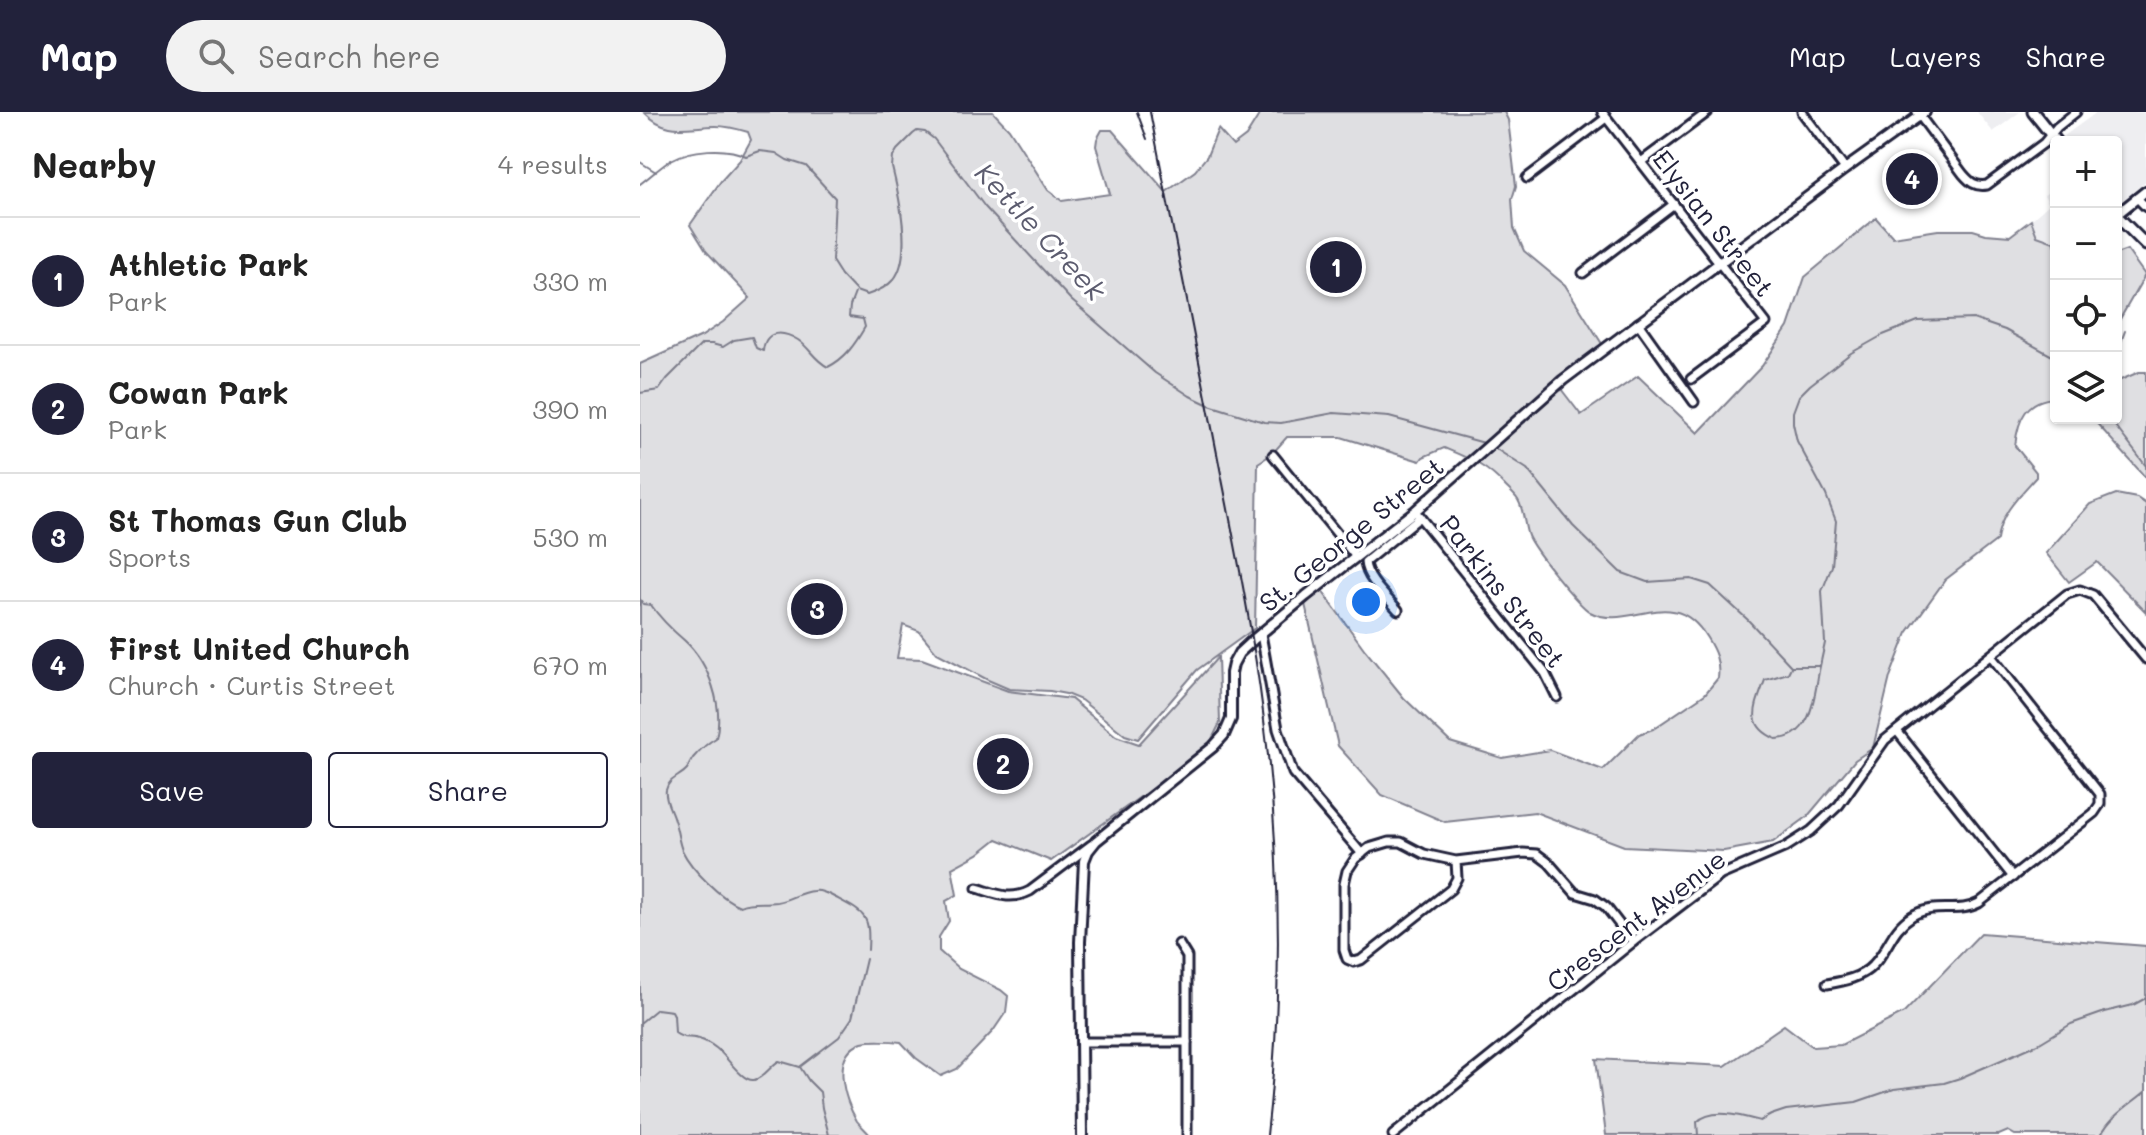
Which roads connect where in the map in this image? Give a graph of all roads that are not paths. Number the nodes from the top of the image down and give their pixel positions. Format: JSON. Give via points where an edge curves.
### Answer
{"nodes":[{"id":1,"x":1708,"y":112,"type":"edge"},
{"id":2,"x":1802,"y":112,"type":"edge"},
{"id":3,"x":2033,"y":112,"type":"edge"},
{"id":4,"x":2076,"y":112,"type":"edge"},
{"id":5,"x":1921,"y":113,"type":"edge"},
{"id":6,"x":1604,"y":115,"type":"edge"},
{"id":7,"x":2052,"y":136,"type":"edge"},
{"id":8,"x":2055,"y":136,"type":"edge"},
{"id":9,"x":2050,"y":140,"type":"edge"},
{"id":10,"x":1641,"y":162,"type":"junction"},
{"id":11,"x":1845,"y":169,"type":"junction"},
{"id":12,"x":1527,"y":178,"type":"dead end"},
{"id":13,"x":2146,"y":191,"type":"edge"},
{"id":14,"x":2137,"y":198,"type":"junction"},
{"id":15,"x":1674,"y":204,"type":"junction"},
{"id":16,"x":2146,"y":207,"type":"edge"},
{"id":17,"x":2122,"y":210,"type":"edge"},
{"id":18,"x":2122,"y":221,"type":"edge"},
{"id":19,"x":2146,"y":245,"type":"edge"},
{"id":20,"x":1719,"y":263,"type":"junction"},
{"id":21,"x":1583,"y":273,"type":"dead end"},
{"id":22,"x":1638,"y":323,"type":"junction"},
{"id":23,"x":1691,"y":379,"type":"dead end"},
{"id":24,"x":1694,"y":402,"type":"dead end"},
{"id":25,"x":1273,"y":455,"type":"dead end"},
{"id":26,"x":1418,"y":514,"type":"junction"},
{"id":27,"x":1356,"y":557,"type":"junction"},
{"id":28,"x":1398,"y":610,"type":"dead end"},
{"id":29,"x":1261,"y":634,"type":"junction"},
{"id":30,"x":1991,"y":656,"type":"junction"},
{"id":31,"x":2146,"y":659,"type":"edge"},
{"id":32,"x":1557,"y":697,"type":"dead end"},
{"id":33,"x":1897,"y":731,"type":"junction"},
{"id":34,"x":1096,"y":841,"type":"junction"},
{"id":35,"x":1362,"y":854,"type":"junction"},
{"id":36,"x":1456,"y":861,"type":"junction"},
{"id":37,"x":2013,"y":877,"type":"junction"},
{"id":38,"x":977,"y":888,"type":"dead end"},
{"id":39,"x":1633,"y":942,"type":"junction"},
{"id":40,"x":1179,"y":944,"type":"dead end"},
{"id":41,"x":1827,"y":984,"type":"dead end"},
{"id":42,"x":1082,"y":1042,"type":"junction"},
{"id":43,"x":1187,"y":1042,"type":"junction"},
{"id":44,"x":1082,"y":1135,"type":"edge"},
{"id":45,"x":1187,"y":1135,"type":"edge"},
{"id":46,"x":1393,"y":1135,"type":"edge"}],
"edges":[{"from":1,"to":10,"type":"street"},
{"from":2,"to":11,"type":"street"},
{"from":3,"to":7,"type":"main road"},
{"from":4,"to":8,"type":"street","via":[[2058,126]]},
{"from":5,"to":9,"type":"street","via":[[1963,174],[1979,187]]},
{"from":5,"to":11,"type":"street","name":"St. George Street"},
{"from":6,"to":10,"type":"street","name":"Elysian Street"},
{"from":6,"to":12,"type":"street"},
{"from":10,"to":15,"type":"street","name":"Elysian Street"},
{"from":11,"to":20,"type":"street","name":"St. George Street"},
{"from":13,"to":14,"type":"street"},
{"from":14,"to":16,"type":"street"},
{"from":14,"to":17,"type":"street"},
{"from":15,"to":20,"type":"street","name":"Elysian Street"},
{"from":15,"to":21,"type":"street"},
{"from":18,"to":19,"type":"main road"},
{"from":20,"to":22,"type":"street","name":"St. George Street"},
{"from":20,"to":23,"type":"street","name":"Elysian Street","via":[[1766,323]]},
{"from":22,"to":24,"type":"street"},
{"from":22,"to":26,"type":"street","name":"St. George Street","via":[[1563,380]]},
{"from":25,"to":27,"type":"street"},
{"from":26,"to":27,"type":"street","name":"St. George Street"},
{"from":26,"to":28,"type":"street","via":[[1365,562]]},
{"from":26,"to":32,"type":"street","name":"Parkins Street","via":[[1545,673]]},
{"from":27,"to":29,"type":"street","name":"St. George Street"},
{"from":29,"to":34,"type":"street","name":"St. George Street","via":[[1233,664],[1232,715],[1224,735]]},
{"from":29,"to":35,"type":"street","via":[[1278,729],[1293,773]]},
{"from":30,"to":31,"type":"street","name":"Crescent Avenue","via":[[2067,594],[2084,591],[2100,602]]},
{"from":30,"to":33,"type":"street","name":"Crescent Avenue"},
{"from":30,"to":37,"type":"street","via":[[2101,801],[2094,813]]},
{"from":33,"to":37,"type":"street"},
{"from":33,"to":39,"type":"street","name":"Crescent Avenue","via":[[1811,831],[1721,875]]},
{"from":34,"to":38,"type":"street","via":[[1021,895]]},
{"from":34,"to":42,"type":"street","via":[[1082,876]]},
{"from":35,"to":36,"type":"street","via":[[1375,845],[1396,842]]},
{"from":35,"to":36,"type":"street","via":[[1351,864],[1344,884],[1344,953],[1354,962],[1451,889]]},
{"from":36,"to":39,"type":"street","via":[[1537,854],[1575,893],[1606,907]]},
{"from":37,"to":41,"type":"street","via":[[1970,907],[1931,908],[1915,915],[1893,933],[1867,971]]},
{"from":39,"to":46,"type":"street","name":"Crescent Avenue"},
{"from":40,"to":43,"type":"street","via":[[1187,957]]},
{"from":42,"to":43,"type":"street"},
{"from":42,"to":44,"type":"street"},
{"from":43,"to":45,"type":"street"}]}
